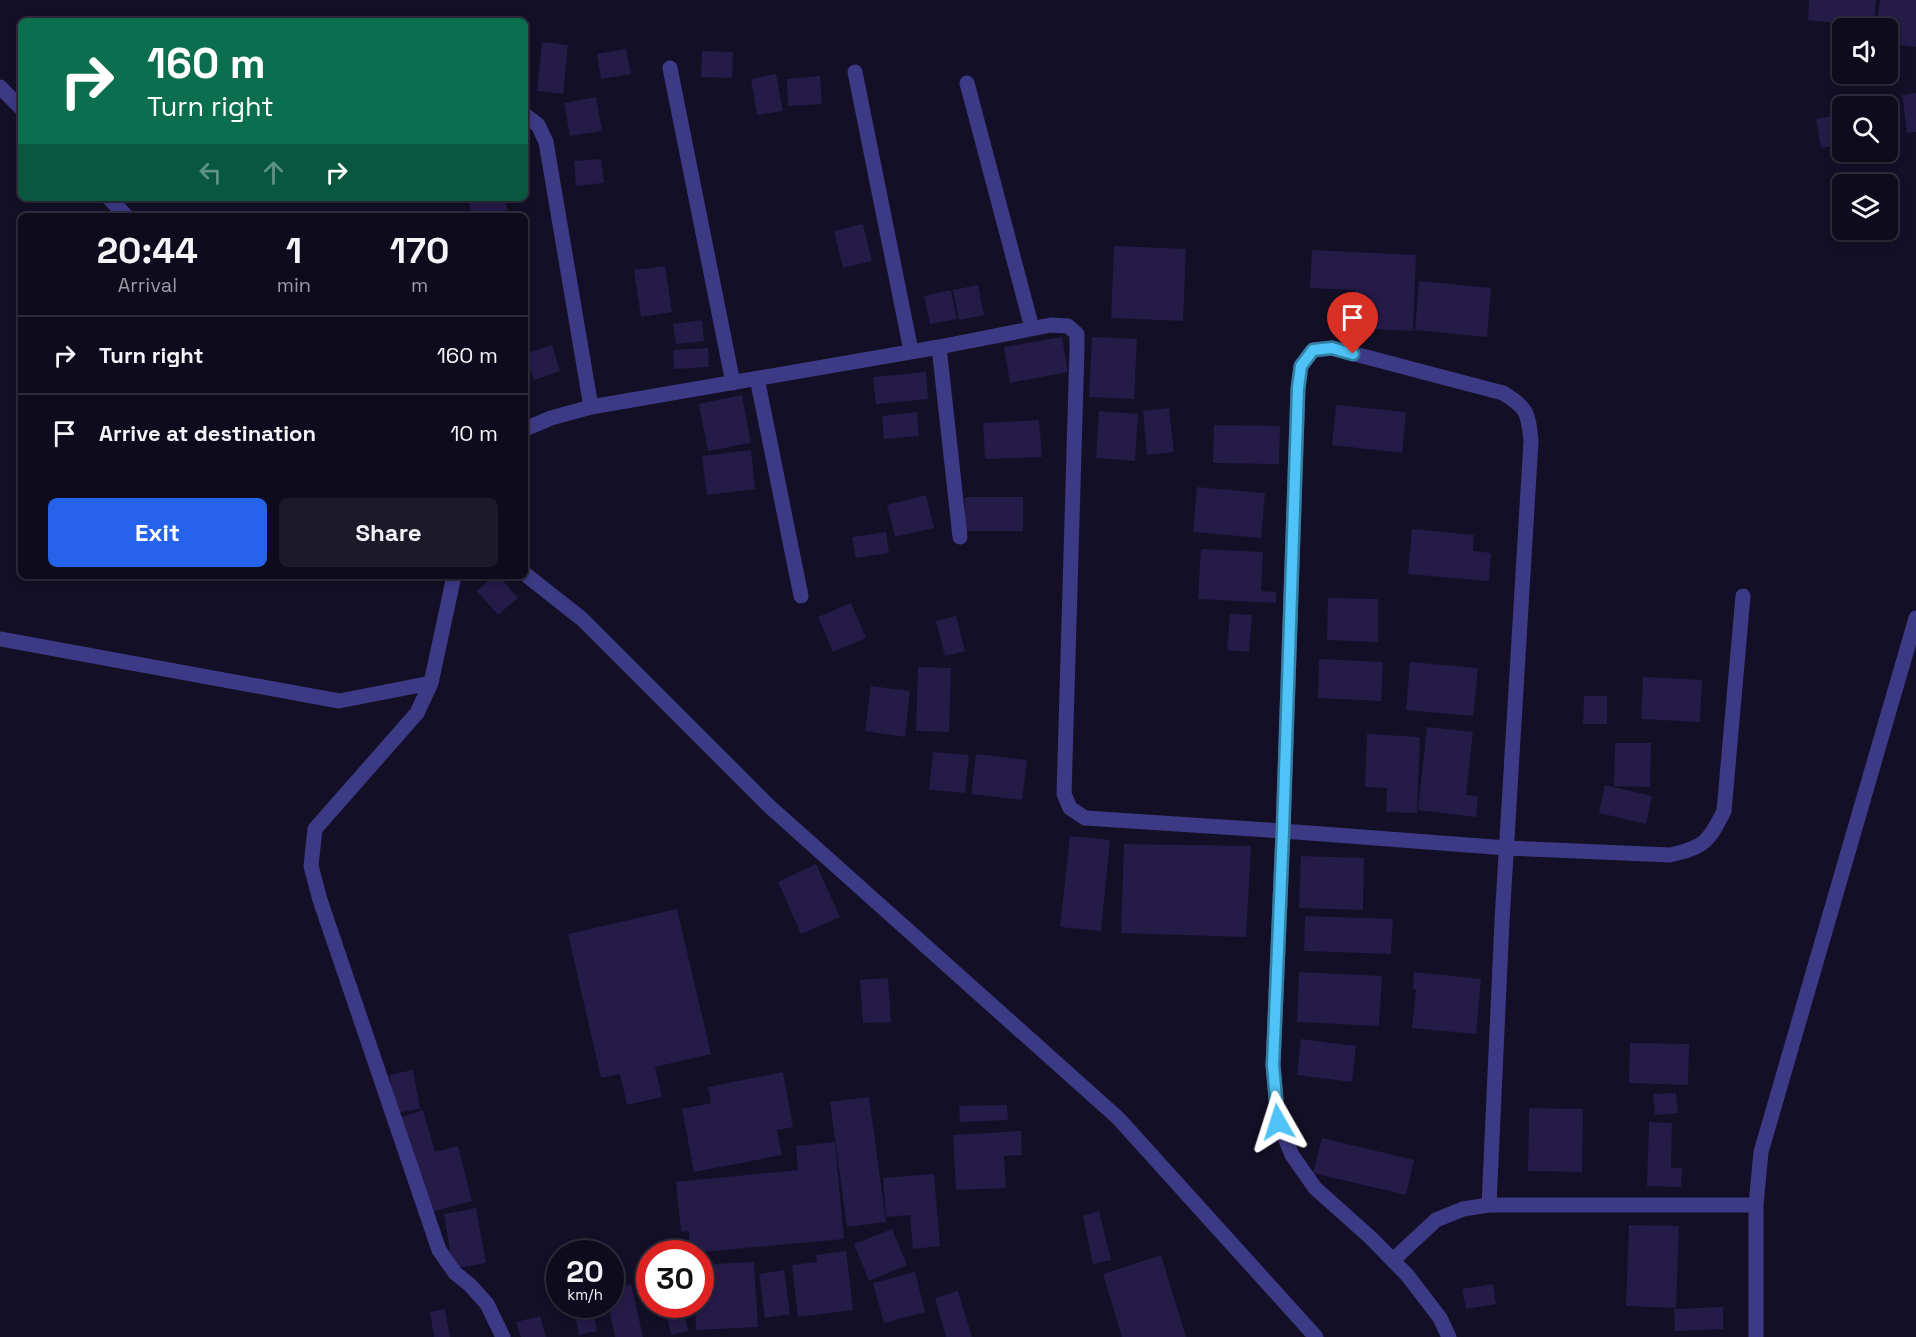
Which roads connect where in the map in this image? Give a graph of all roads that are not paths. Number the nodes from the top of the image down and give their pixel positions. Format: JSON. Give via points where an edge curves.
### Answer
{"nodes":[{"id":1,"x":670,"y":68,"type":"dead end"},
{"id":2,"x":855,"y":72,"type":"dead end"},
{"id":3,"x":967,"y":83,"type":"dead end"},
{"id":4,"x":0,"y":87,"type":"edge"},
{"id":5,"x":18,"y":105,"type":"edge"},
{"id":6,"x":528,"y":117,"type":"edge"},
{"id":7,"x":112,"y":201,"type":"edge"},
{"id":8,"x":123,"y":213,"type":"edge"},
{"id":9,"x":1032,"y":328,"type":"junction"},
{"id":10,"x":939,"y":346,"type":"junction"},
{"id":11,"x":911,"y":351,"type":"junction"},
{"id":12,"x":757,"y":378,"type":"junction"},
{"id":13,"x":733,"y":383,"type":"junction"},
{"id":14,"x":591,"y":407,"type":"junction"},
{"id":15,"x":528,"y":428,"type":"edge"},
{"id":16,"x":960,"y":537,"type":"dead end"},
{"id":17,"x":528,"y":576,"type":"edge"},
{"id":18,"x":453,"y":579,"type":"edge"},
{"id":19,"x":801,"y":596,"type":"dead end"},
{"id":20,"x":1743,"y":596,"type":"dead end"},
{"id":21,"x":1916,"y":618,"type":"edge"},
{"id":22,"x":0,"y":639,"type":"edge"},
{"id":23,"x":432,"y":683,"type":"junction"},
{"id":24,"x":1283,"y":831,"type":"junction"},
{"id":25,"x":1507,"y":848,"type":"junction"},
{"id":26,"x":1489,"y":1205,"type":"junction"},
{"id":27,"x":1756,"y":1205,"type":"junction"},
{"id":28,"x":1392,"y":1260,"type":"junction"},
{"id":29,"x":503,"y":1337,"type":"edge"},
{"id":30,"x":1316,"y":1337,"type":"edge"},
{"id":31,"x":1449,"y":1337,"type":"edge"},
{"id":32,"x":1756,"y":1337,"type":"edge"}],
"edges":[{"from":1,"to":13,"type":"street"},
{"from":2,"to":11,"type":"street"},
{"from":3,"to":9,"type":"street"},
{"from":4,"to":5,"type":"street"},
{"from":6,"to":14,"type":"street","via":[[538,125],[546,142]]},
{"from":7,"to":8,"type":"street"},
{"from":9,"to":10,"type":"street"},
{"from":9,"to":24,"type":"street","via":[[1068,326],[1077,334],[1064,794],[1070,808],[1084,818]]},
{"from":10,"to":11,"type":"street"},
{"from":10,"to":16,"type":"street"},
{"from":11,"to":12,"type":"street"},
{"from":12,"to":13,"type":"street"},
{"from":12,"to":19,"type":"street"},
{"from":13,"to":14,"type":"street"},
{"from":14,"to":15,"type":"street"},
{"from":17,"to":30,"type":"street","via":[[582,619],[769,806],[1119,1118]]},
{"from":18,"to":23,"type":"street"},
{"from":20,"to":25,"type":"street","via":[[1724,811],[1711,836],[1692,850],[1670,855]]},
{"from":21,"to":27,"type":"street","via":[[1761,1152]]},
{"from":22,"to":23,"type":"street","via":[[339,701]]},
{"from":23,"to":29,"type":"street","via":[[417,713],[315,829],[311,866],[439,1250],[455,1273],[488,1304]]},
{"from":24,"to":25,"type":"street"},
{"from":24,"to":25,"type":"street","via":[[1298,388],[1301,366],[1313,350],[1332,348],[1503,393],[1521,403],[1529,419],[1531,441]]},
{"from":24,"to":28,"type":"street","via":[[1273,1065],[1278,1122],[1292,1155],[1315,1188]]},
{"from":25,"to":26,"type":"street"},
{"from":26,"to":27,"type":"street"},
{"from":26,"to":28,"type":"street","via":[[1463,1209],[1437,1220]]},
{"from":27,"to":32,"type":"street"},
{"from":28,"to":31,"type":"street","via":[[1440,1318]]}]}
